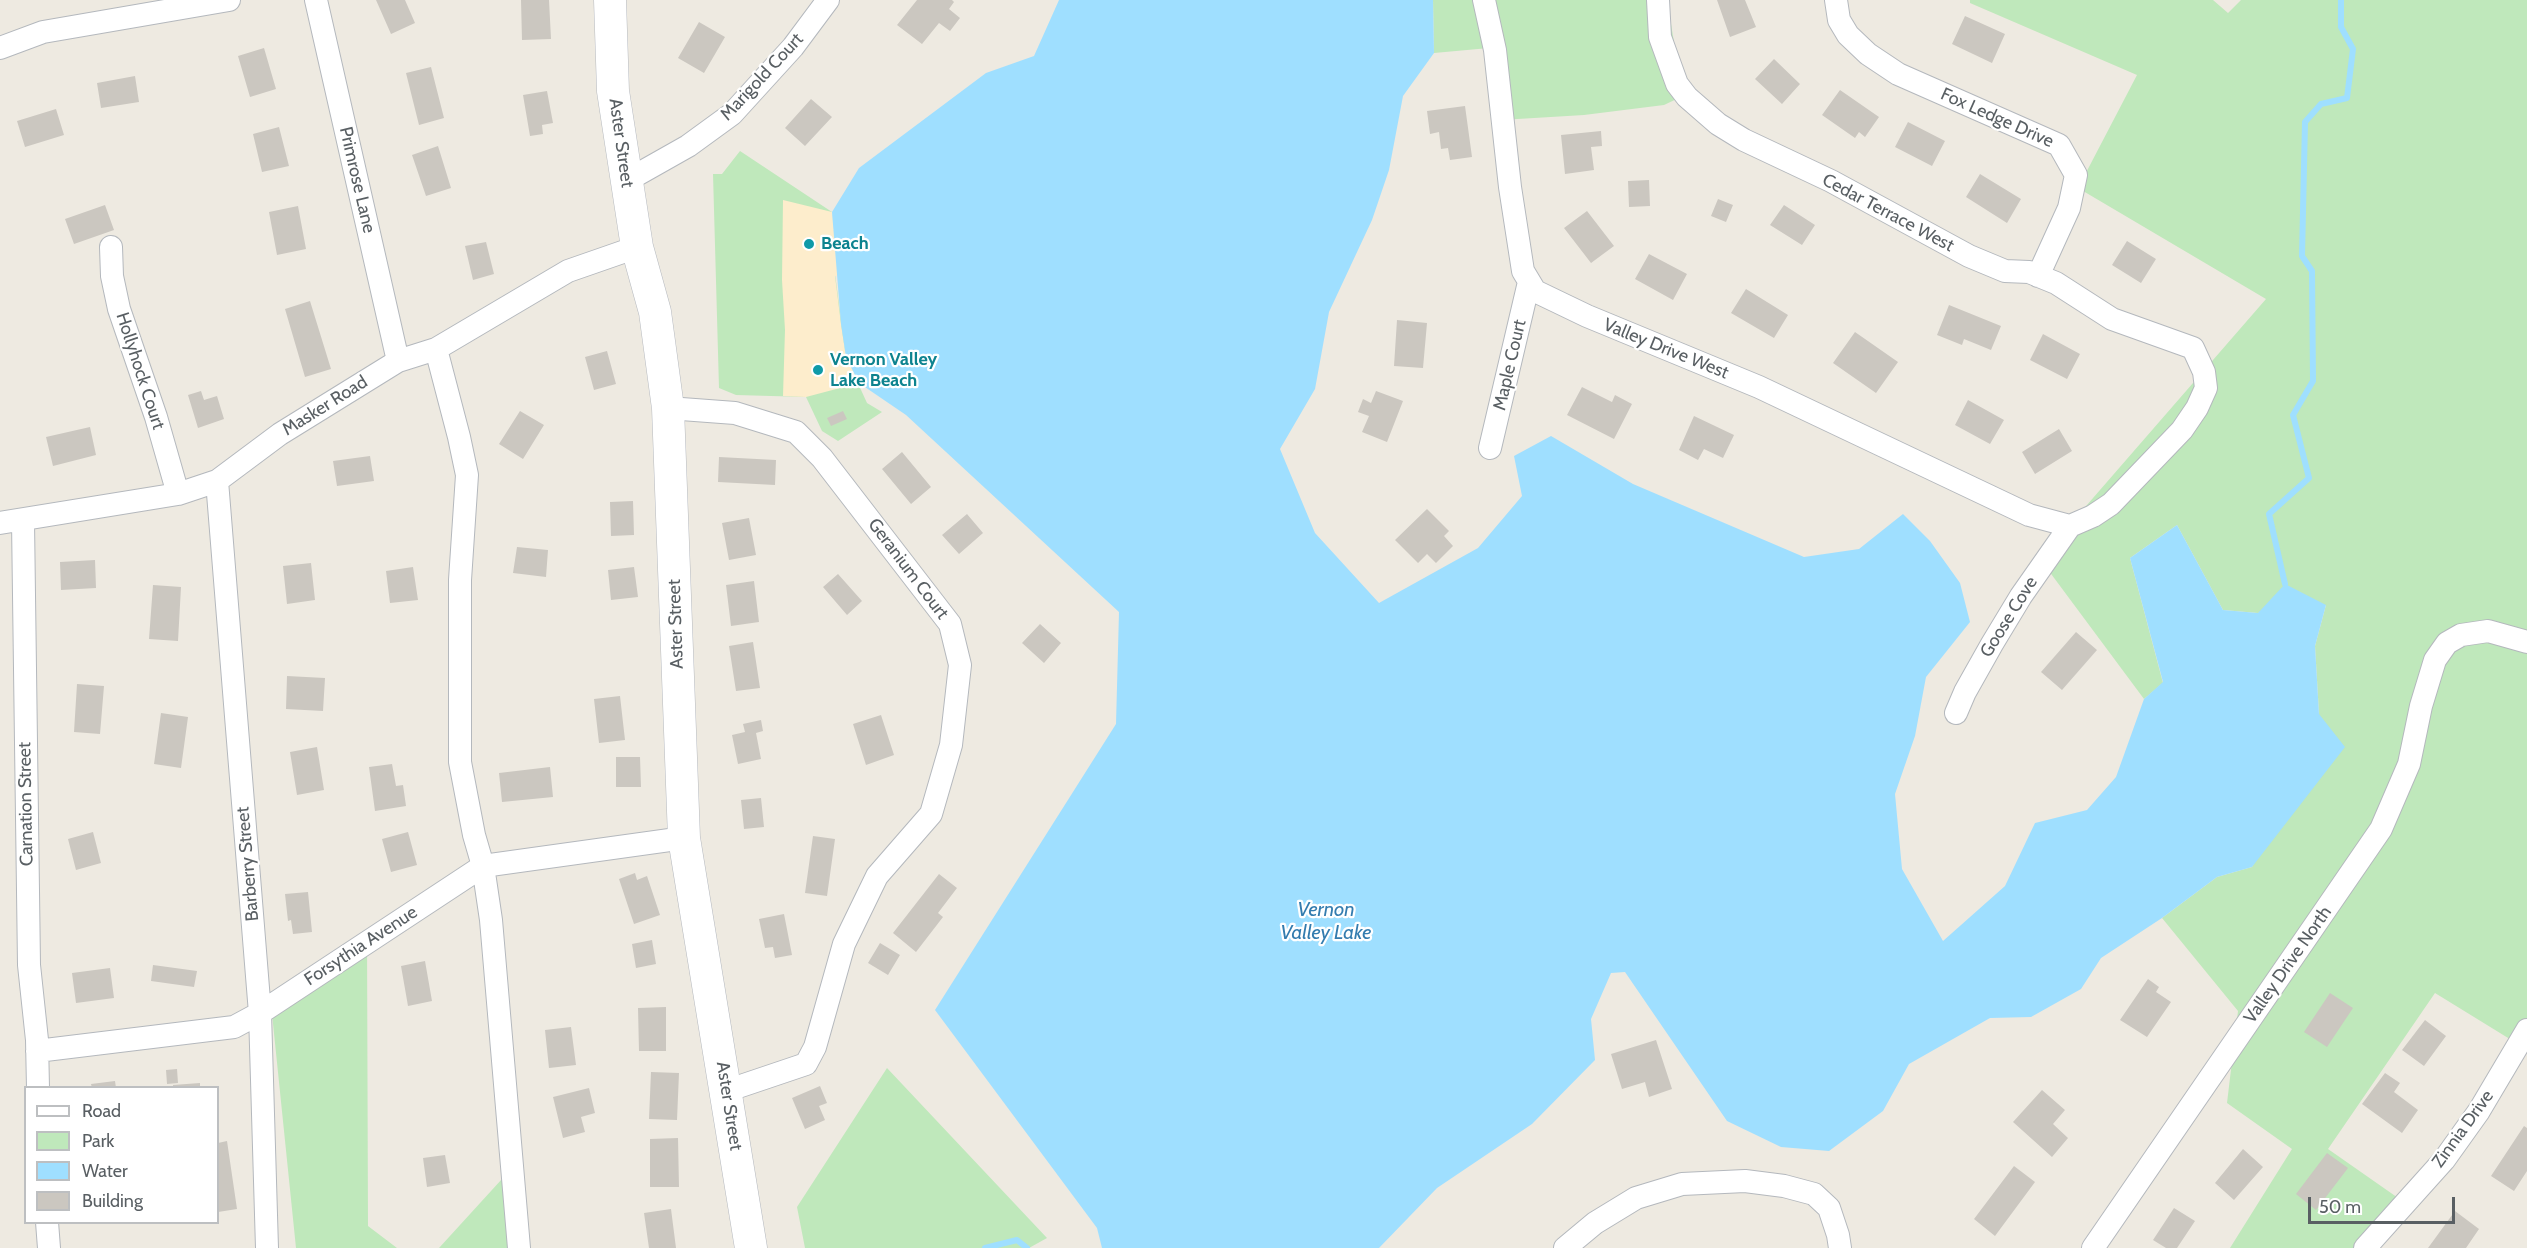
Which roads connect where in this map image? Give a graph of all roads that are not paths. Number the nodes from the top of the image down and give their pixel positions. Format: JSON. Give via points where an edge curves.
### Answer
{"nodes":[{"id":1,"x":229,"y":0,"type":"edge"},
{"id":2,"x":316,"y":0,"type":"edge"},
{"id":3,"x":610,"y":0,"type":"edge"},
{"id":4,"x":828,"y":0,"type":"edge"},
{"id":5,"x":1484,"y":0,"type":"edge"},
{"id":6,"x":1658,"y":0,"type":"edge"},
{"id":7,"x":1836,"y":0,"type":"edge"},
{"id":8,"x":0,"y":48,"type":"edge"},
{"id":9,"x":626,"y":181,"type":"junction"},
{"id":10,"x":111,"y":247,"type":"dead end"},
{"id":11,"x":637,"y":247,"type":"junction"},
{"id":12,"x":2038,"y":276,"type":"junction"},
{"id":13,"x":1529,"y":282,"type":"junction"},
{"id":14,"x":436,"y":349,"type":"junction"},
{"id":15,"x":398,"y":361,"type":"junction"},
{"id":16,"x":668,"y":408,"type":"junction"},
{"id":17,"x":1490,"y":448,"type":"dead end"},
{"id":18,"x":217,"y":481,"type":"junction"},
{"id":19,"x":178,"y":494,"type":"junction"},
{"id":20,"x":23,"y":521,"type":"junction"},
{"id":21,"x":0,"y":523,"type":"edge"},
{"id":22,"x":2070,"y":526,"type":"junction"},
{"id":23,"x":2527,"y":642,"type":"edge"},
{"id":24,"x":1956,"y":713,"type":"dead end"},
{"id":25,"x":684,"y":838,"type":"junction"},
{"id":26,"x":483,"y":866,"type":"junction"},
{"id":27,"x":260,"y":1013,"type":"junction"},
{"id":28,"x":2527,"y":1030,"type":"edge"},
{"id":29,"x":37,"y":1052,"type":"junction"},
{"id":30,"x":38,"y":1086,"type":"edge"},
{"id":31,"x":726,"y":1090,"type":"junction"},
{"id":32,"x":47,"y":1224,"type":"edge"},
{"id":33,"x":49,"y":1248,"type":"edge"},
{"id":34,"x":267,"y":1248,"type":"edge"},
{"id":35,"x":519,"y":1248,"type":"edge"},
{"id":36,"x":751,"y":1248,"type":"edge"},
{"id":37,"x":1565,"y":1248,"type":"edge"},
{"id":38,"x":1840,"y":1248,"type":"edge"},
{"id":39,"x":2093,"y":1248,"type":"edge"},
{"id":40,"x":2365,"y":1248,"type":"edge"}],
"edges":[{"from":1,"to":8,"type":"street","via":[[43,32]]},
{"from":2,"to":15,"type":"street","name":"Primrose Lane"},
{"from":3,"to":9,"type":"street","name":"Aster Street","via":[[613,91]]},
{"from":4,"to":9,"type":"street","name":"Marigold Court","via":[[732,114],[688,147]]},
{"from":5,"to":13,"type":"street","via":[[1495,50],[1523,271]]},
{"from":6,"to":12,"type":"street","name":"Cedar Terrace West","via":[[1660,37],[1677,84],[1718,124],[1969,256],[2005,270]]},
{"from":7,"to":12,"type":"street","name":"Fox Ledge Drive","via":[[1839,20],[1848,35],[1898,74],[2059,145],[2076,175],[2069,208]]},
{"from":9,"to":11,"type":"street","name":"Aster Street"},
{"from":10,"to":19,"type":"street","name":"Hollyhock Court","via":[[119,309]]},
{"from":11,"to":14,"type":"street","name":"Masker Road","via":[[568,271]]},
{"from":11,"to":16,"type":"street","name":"Aster Street","via":[[655,312]]},
{"from":12,"to":22,"type":"street","name":"Cedar Terrace West","via":[[2112,319],[2193,348],[2204,372],[2206,388],[2181,430],[2111,504]]},
{"from":13,"to":17,"type":"street","name":"Maple Court"},
{"from":13,"to":22,"type":"street","name":"Valley Drive West","via":[[1535,291],[1587,316],[1759,387],[2029,515]]},
{"from":14,"to":15,"type":"street","name":"Masker Road"},
{"from":14,"to":26,"type":"street","via":[[466,475],[460,580],[460,762]]},
{"from":15,"to":18,"type":"street","name":"Masker Road","via":[[280,434]]},
{"from":16,"to":25,"type":"street","name":"Aster Street"},
{"from":16,"to":31,"type":"street","name":"Geranium Court","via":[[735,412],[796,432],[822,458],[950,624],[960,665],[951,745],[931,814],[877,876],[844,944],[815,1047],[806,1064]]},
{"from":18,"to":19,"type":"street","name":"Masker Road"},
{"from":18,"to":27,"type":"street","name":"Barberry Street"},
{"from":19,"to":20,"type":"street","name":"Masker Road"},
{"from":20,"to":21,"type":"street","name":"Masker Road"},
{"from":20,"to":29,"type":"street","name":"Carnation Street","via":[[29,965]]},
{"from":22,"to":24,"type":"street","name":"Goose Cove","via":[[2021,596]]},
{"from":23,"to":39,"type":"street","name":"Valley Drive North","via":[[2488,631],[2461,635],[2447,643],[2435,660],[2409,764],[2381,829]]},
{"from":25,"to":26,"type":"street","name":"Forsythia Avenue"},
{"from":25,"to":31,"type":"street","name":"Aster Street"},
{"from":26,"to":27,"type":"street","name":"Forsythia Avenue"},
{"from":26,"to":35,"type":"street"},
{"from":27,"to":29,"type":"street","name":"Forsythia Avenue","via":[[234,1027]]},
{"from":27,"to":34,"type":"street","name":"Barberry Street"},
{"from":28,"to":40,"type":"street","name":"Zinnia Drive","via":[[2479,1111],[2444,1160]]},
{"from":29,"to":30,"type":"street","name":"Carnation Street"},
{"from":31,"to":36,"type":"street","name":"Aster Street"},
{"from":32,"to":33,"type":"street"},
{"from":37,"to":38,"type":"street","via":[[1595,1223],[1636,1198],[1682,1184],[1745,1181],[1814,1194],[1828,1208]]}]}
